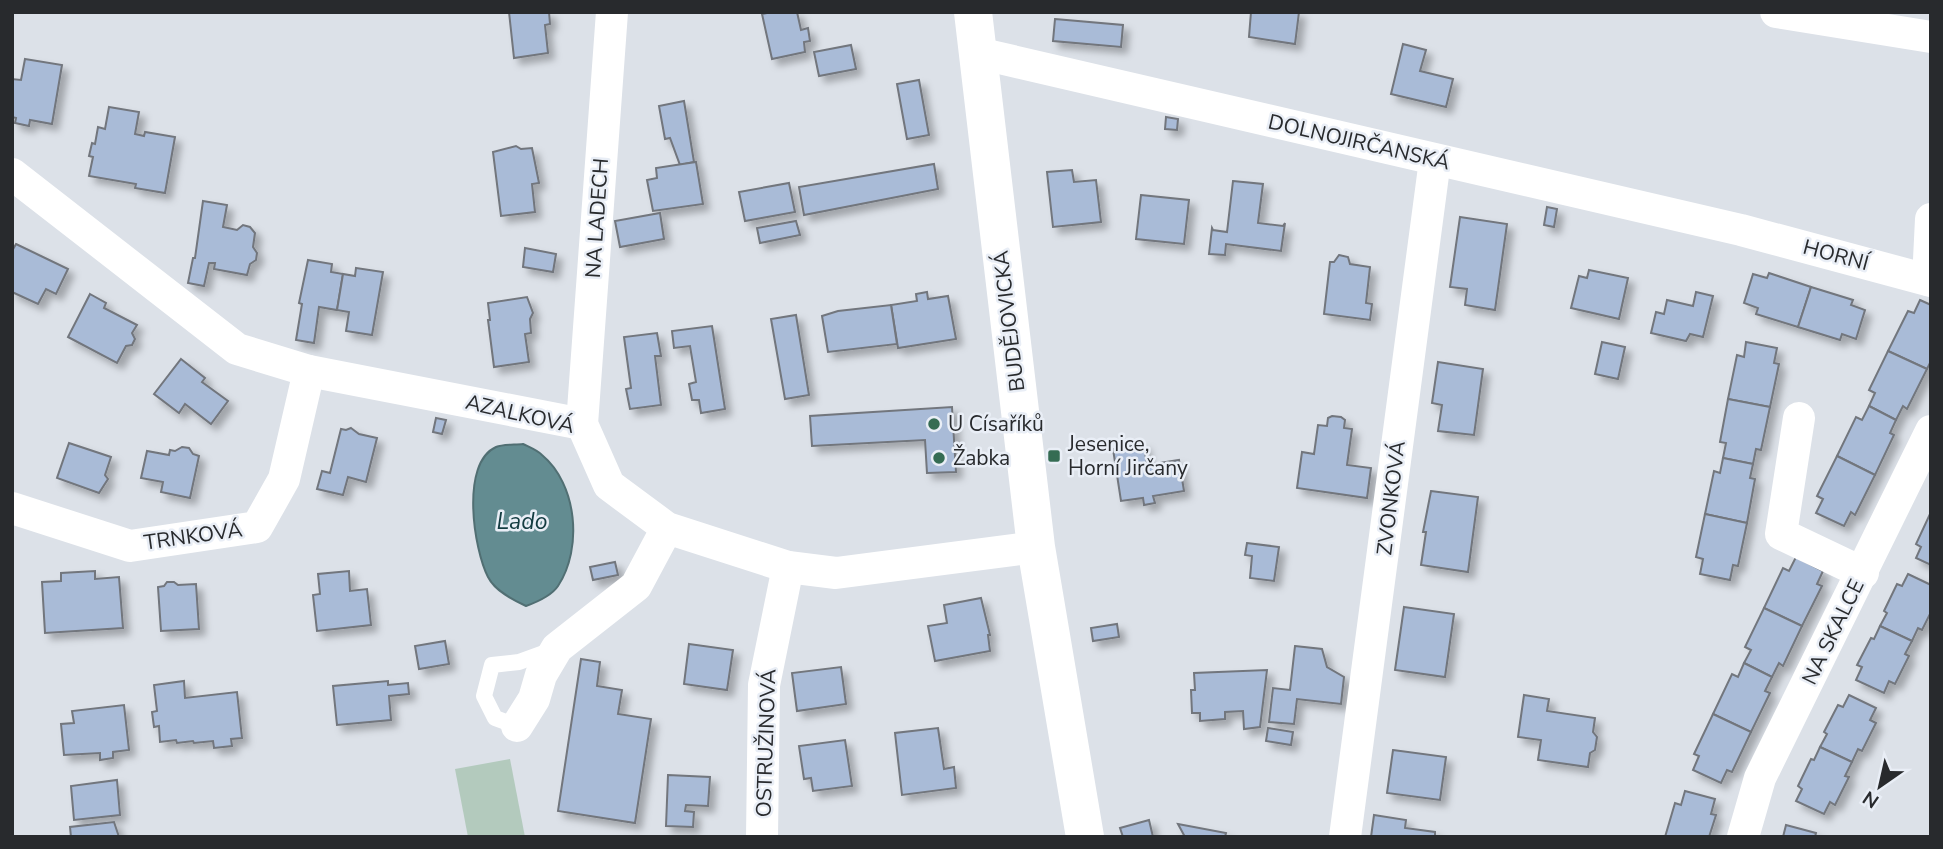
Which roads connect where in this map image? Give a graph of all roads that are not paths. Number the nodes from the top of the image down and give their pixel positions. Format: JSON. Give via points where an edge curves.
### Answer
{"nodes":[{"id":1,"x":612,"y":12,"type":"edge"},
{"id":2,"x":973,"y":12,"type":"edge"},
{"id":3,"x":1776,"y":12,"type":"edge"},
{"id":4,"x":1919,"y":12,"type":"edge"},
{"id":5,"x":1931,"y":27,"type":"edge"},
{"id":6,"x":1931,"y":37,"type":"edge"},
{"id":7,"x":978,"y":53,"type":"junction"},
{"id":8,"x":1435,"y":160,"type":"junction"},
{"id":9,"x":12,"y":174,"type":"edge"},
{"id":10,"x":1931,"y":219,"type":"edge"},
{"id":11,"x":1741,"y":230,"type":"joint"},
{"id":12,"x":1929,"y":281,"type":"edge"},
{"id":13,"x":309,"y":371,"type":"junction"},
{"id":14,"x":1799,"y":418,"type":"dead end"},
{"id":15,"x":582,"y":424,"type":"junction"},
{"id":16,"x":1931,"y":431,"type":"edge"},
{"id":17,"x":12,"y":508,"type":"edge"},
{"id":18,"x":667,"y":528,"type":"junction"},
{"id":19,"x":1036,"y":547,"type":"junction"},
{"id":20,"x":788,"y":567,"type":"junction"},
{"id":21,"x":1863,"y":573,"type":"junction"},
{"id":22,"x":557,"y":648,"type":"junction"},
{"id":23,"x":517,"y":726,"type":"joint"},
{"id":24,"x":762,"y":837,"type":"edge"},
{"id":25,"x":1085,"y":837,"type":"edge"},
{"id":26,"x":1345,"y":837,"type":"edge"},
{"id":27,"x":1743,"y":837,"type":"edge"}],
"edges":[{"from":1,"to":15,"type":"street","name":"NA LADECH"},
{"from":2,"to":7,"type":"main road","name":"BUDĚJOVICKÁ"},
{"from":3,"to":6,"type":"street"},
{"from":4,"to":5,"type":"street"},
{"from":7,"to":8,"type":"street","name":"DOLNOJIRČANSKÁ"},
{"from":7,"to":19,"type":"main road","name":"BUDĚJOVICKÁ"},
{"from":8,"to":11,"type":"street","name":"DOLNOJIRČANSKÁ"},
{"from":8,"to":26,"type":"street","name":"ZVONKOVÁ"},
{"from":9,"to":13,"type":"street","name":"AZALKOVÁ","via":[[237,349]]},
{"from":10,"to":12,"type":"street"},
{"from":11,"to":12,"type":"street","name":"HORNÍ"},
{"from":13,"to":15,"type":"street","name":"AZALKOVÁ"},
{"from":13,"to":17,"type":"street","name":"TRNKOVÁ","via":[[284,479],[257,527],[130,546]]},
{"from":14,"to":21,"type":"street","via":[[1782,534]]},
{"from":15,"to":18,"type":"street","name":"AZALKOVÁ","via":[[609,485]]},
{"from":16,"to":21,"type":"street","name":"NA SKALCE"},
{"from":18,"to":20,"type":"street","name":"AZALKOVÁ"},
{"from":18,"to":22,"type":"street","via":[[636,586]]},
{"from":19,"to":20,"type":"street","name":"AZALKOVÁ","via":[[836,573]]},
{"from":19,"to":25,"type":"main road","name":"BUDĚJOVICKÁ"},
{"from":20,"to":24,"type":"street","name":"OSTRUŽINOVÁ","via":[[764,685]]},
{"from":21,"to":27,"type":"street","name":"NA SKALCE","via":[[1760,778]]},
{"from":22,"to":23,"type":"street"},
{"from":22,"to":23,"type":"lane","via":[[519,662],[492,665],[484,696],[495,718]]}]}
